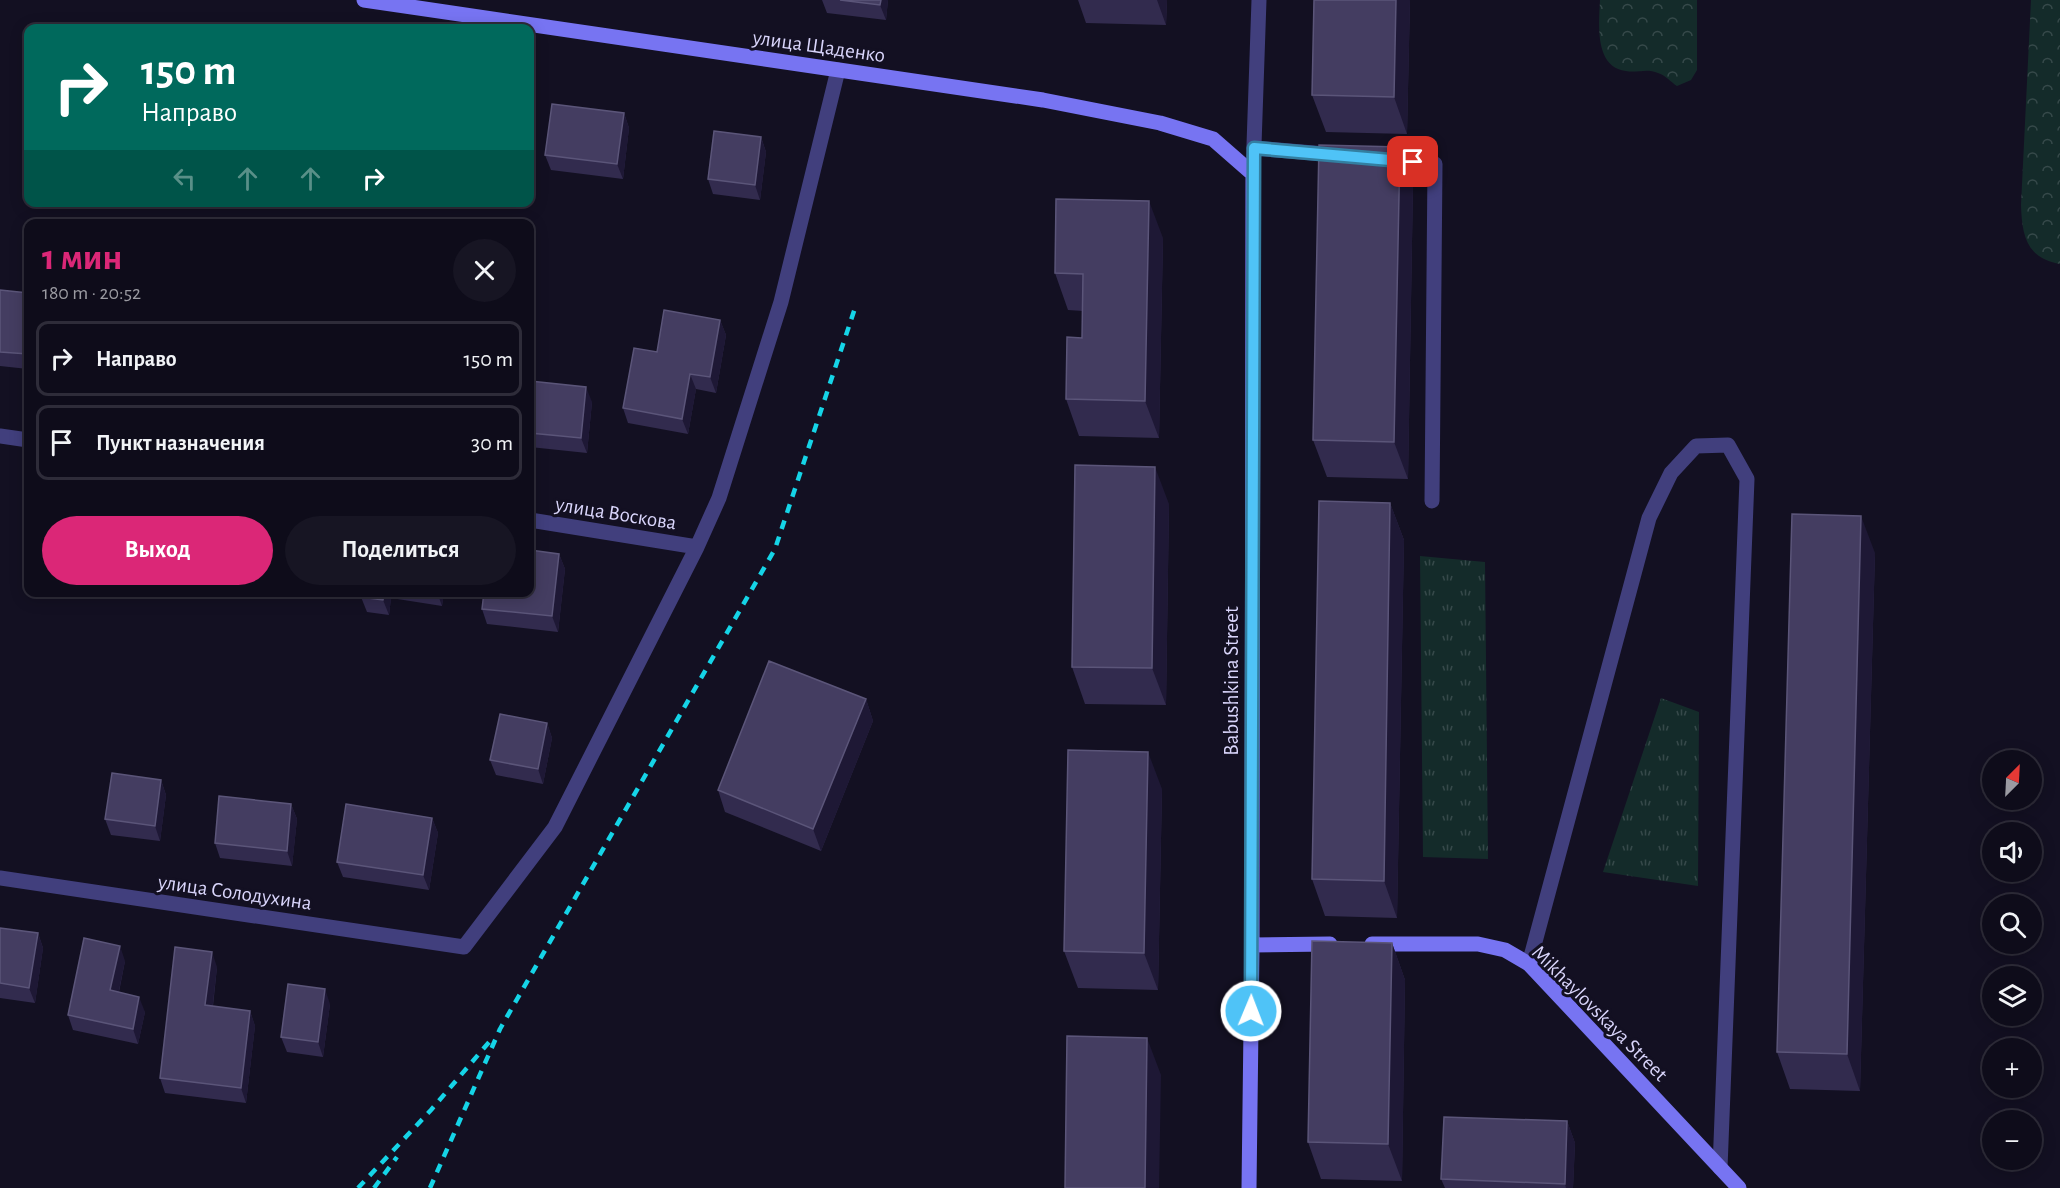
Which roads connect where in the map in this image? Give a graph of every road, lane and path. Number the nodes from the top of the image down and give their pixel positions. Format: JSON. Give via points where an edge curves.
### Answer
{"nodes":[{"id":1,"x":364,"y":0,"type":"edge"},
{"id":2,"x":1259,"y":0,"type":"edge"},
{"id":3,"x":527,"y":24,"type":"edge"},
{"id":4,"x":534,"y":25,"type":"edge"},
{"id":5,"x":838,"y":70,"type":"junction"},
{"id":6,"x":1254,"y":148,"type":"junction"},
{"id":7,"x":1253,"y":174,"type":"junction"},
{"id":8,"x":0,"y":436,"type":"edge"},
{"id":9,"x":24,"y":439,"type":"edge"},
{"id":10,"x":1432,"y":501,"type":"dead end"},
{"id":11,"x":534,"y":521,"type":"edge"},
{"id":12,"x":697,"y":547,"type":"junction"},
{"id":13,"x":0,"y":878,"type":"edge"},
{"id":14,"x":1252,"y":945,"type":"junction"},
{"id":15,"x":1529,"y":964,"type":"junction"},
{"id":16,"x":1720,"y":1168,"type":"junction"},
{"id":17,"x":1249,"y":1188,"type":"edge"},
{"id":18,"x":1739,"y":1188,"type":"edge"}],
"edges":[{"from":1,"to":3,"type":"street","name":"улица Щаденко"},
{"from":2,"to":6,"type":"street"},
{"from":4,"to":5,"type":"street","name":"улица Щаденко"},
{"from":5,"to":7,"type":"street","name":"улица Щаденко","via":[[1043,100],[1160,123],[1213,139]]},
{"from":5,"to":12,"type":"street","via":[[781,302],[719,498]]},
{"from":6,"to":7,"type":"street"},
{"from":6,"to":10,"type":"street","via":[[1436,164]]},
{"from":7,"to":14,"type":"street","name":"Babushkina Street"},
{"from":8,"to":9,"type":"street"},
{"from":11,"to":12,"type":"street","name":"улица Воскова"},
{"from":12,"to":13,"type":"street","name":"улица Солодухина","via":[[555,827],[464,947]]},
{"from":14,"to":15,"type":"street","name":"Mikhaylovskaya Street","via":[[1478,944],[1505,950]]},
{"from":14,"to":17,"type":"street","name":"Babushkina Street"},
{"from":15,"to":16,"type":"street","name":"Mikhaylovskaya Street"},
{"from":15,"to":16,"type":"street","via":[[1649,518],[1671,473],[1696,446],[1728,444],[1747,479]]},
{"from":16,"to":18,"type":"street","name":"Mikhaylovskaya Street"}]}
